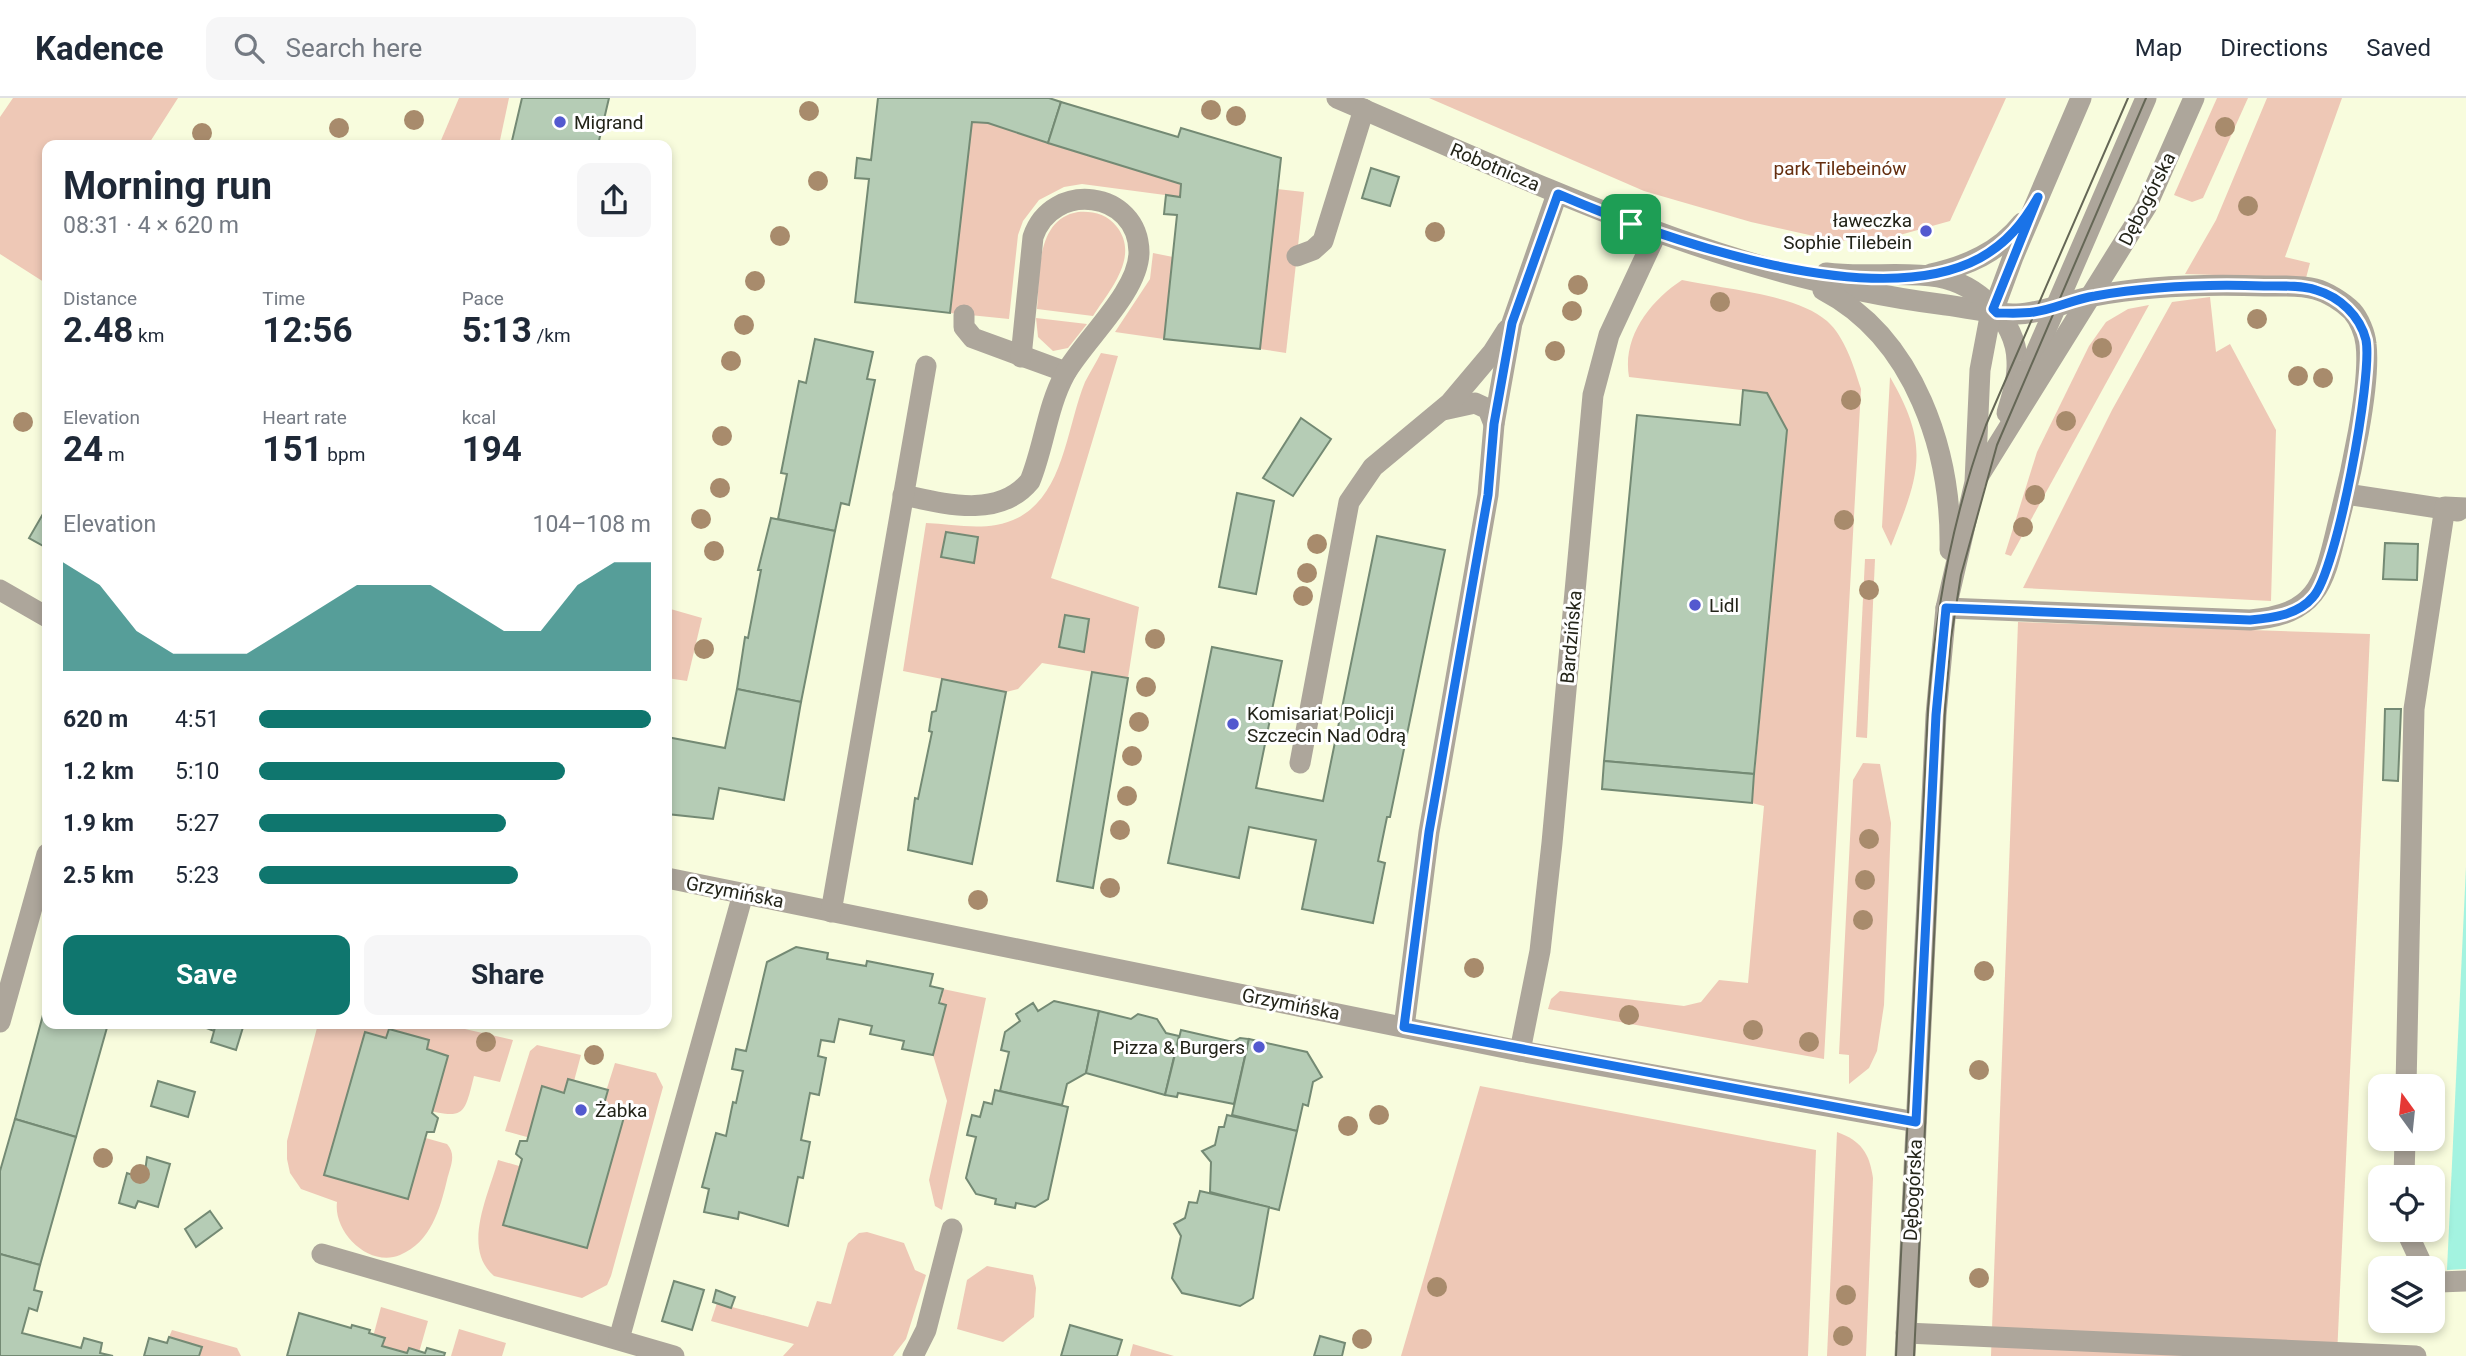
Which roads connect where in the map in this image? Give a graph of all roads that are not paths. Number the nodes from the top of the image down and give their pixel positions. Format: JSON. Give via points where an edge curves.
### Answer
{"nodes":[{"id":1,"x":1337,"y":98,"type":"edge"},
{"id":2,"x":2081,"y":98,"type":"edge"},
{"id":3,"x":2146,"y":98,"type":"edge"},
{"id":4,"x":2194,"y":98,"type":"edge"},
{"id":5,"x":1364,"y":109,"type":"junction"},
{"id":6,"x":1558,"y":194,"type":"junction"},
{"id":7,"x":2038,"y":197,"type":"junction"},
{"id":8,"x":1656,"y":234,"type":"junction"},
{"id":9,"x":1297,"y":256,"type":"dead end"},
{"id":10,"x":1734,"y":257,"type":"junction"},
{"id":11,"x":1924,"y":276,"type":"junction"},
{"id":12,"x":2092,"y":296,"type":"junction"},
{"id":13,"x":2055,"y":307,"type":"junction"},
{"id":14,"x":1994,"y":311,"type":"junction"},
{"id":15,"x":964,"y":315,"type":"dead end"},
{"id":16,"x":1512,"y":323,"type":"junction"},
{"id":17,"x":1021,"y":357,"type":"junction"},
{"id":18,"x":926,"y":366,"type":"dead end"},
{"id":19,"x":1066,"y":372,"type":"junction"},
{"id":20,"x":1443,"y":410,"type":"junction"},
{"id":21,"x":1494,"y":424,"type":"junction"},
{"id":22,"x":1997,"y":445,"type":"junction"},
{"id":23,"x":1975,"y":482,"type":"junction"},
{"id":24,"x":2346,"y":494,"type":"junction"},
{"id":25,"x":903,"y":495,"type":"junction"},
{"id":26,"x":2459,"y":509,"type":"edge"},
{"id":27,"x":0,"y":590,"type":"edge"},
{"id":28,"x":1946,"y":608,"type":"junction"},
{"id":29,"x":42,"y":614,"type":"edge"},
{"id":30,"x":1300,"y":763,"type":"dead end"},
{"id":31,"x":42,"y":872,"type":"edge"},
{"id":32,"x":672,"y":879,"type":"edge"},
{"id":33,"x":743,"y":894,"type":"junction"},
{"id":34,"x":831,"y":912,"type":"junction"},
{"id":35,"x":0,"y":1022,"type":"edge"},
{"id":36,"x":1404,"y":1027,"type":"junction"},
{"id":37,"x":1520,"y":1051,"type":"junction"},
{"id":38,"x":2406,"y":1074,"type":"edge"},
{"id":39,"x":1916,"y":1122,"type":"junction"},
{"id":40,"x":952,"y":1229,"type":"dead end"},
{"id":41,"x":322,"y":1254,"type":"dead end"},
{"id":42,"x":2466,"y":1281,"type":"edge"},
{"id":43,"x":2445,"y":1282,"type":"edge"},
{"id":44,"x":1906,"y":1333,"type":"junction"},
{"id":45,"x":619,"y":1339,"type":"junction"},
{"id":46,"x":674,"y":1356,"type":"edge"},
{"id":47,"x":913,"y":1356,"type":"edge"},
{"id":48,"x":1905,"y":1356,"type":"edge"},
{"id":49,"x":2416,"y":1356,"type":"edge"}],
"edges":[{"from":1,"to":5,"type":"street","name":"Robotnicza"},
{"from":2,"to":7,"type":"street","name":"Dębogórska"},
{"from":3,"to":13,"type":"street"},
{"from":4,"to":12,"type":"street","name":"Dębogórska","via":[[2146,207]]},
{"from":5,"to":6,"type":"street","name":"Robotnicza"},
{"from":5,"to":9,"type":"street","via":[[1323,241]]},
{"from":6,"to":8,"type":"street","name":"Robotnicza"},
{"from":6,"to":16,"type":"street"},
{"from":7,"to":11,"type":"street","name":"Robotnicza","via":[[2021,225],[2002,243],[1966,264]]},
{"from":7,"to":14,"type":"street","name":"Dębogórska"},
{"from":8,"to":10,"type":"street","name":"Robotnicza"},
{"from":8,"to":37,"type":"street","name":"Bardzińska","via":[[1609,335],[1592,395],[1552,843],[1540,951]]},
{"from":10,"to":11,"type":"street","name":"Robotnicza","via":[[1838,275]]},
{"from":10,"to":14,"type":"street","name":"Robotnicza","via":[[1866,293]]},
{"from":10,"to":28,"type":"street","name":"Robotnicza","via":[[1838,298],[1870,323],[1906,371],[1929,422],[1944,477],[1950,546]]},
{"from":11,"to":14,"type":"street","name":"Robotnicza","via":[[1956,282]]},
{"from":12,"to":13,"type":"street"},
{"from":12,"to":22,"type":"street","name":"Dębogórska"},
{"from":12,"to":24,"type":"street","via":[[2167,287],[2288,286],[2315,289],[2351,311],[2366,342],[2367,371]]},
{"from":13,"to":14,"type":"street","via":[[2034,312]]},
{"from":13,"to":22,"type":"street"},
{"from":14,"to":22,"type":"street","name":"Dębogórska","via":[[2011,334],[2017,362],[2015,389]]},
{"from":14,"to":23,"type":"street","name":"Dębogórska","via":[[1980,370]]},
{"from":15,"to":17,"type":"street","via":[[964,327],[973,338]]},
{"from":16,"to":20,"type":"street"},
{"from":16,"to":21,"type":"street"},
{"from":17,"to":19,"type":"street"},
{"from":17,"to":19,"type":"street","via":[[1033,237],[1040,222],[1066,201],[1086,198],[1108,203],[1133,227],[1138,261],[1124,291]]},
{"from":18,"to":25,"type":"street"},
{"from":19,"to":25,"type":"street","via":[[1034,473],[1019,494],[1003,502],[978,505]]},
{"from":20,"to":21,"type":"street","via":[[1475,403],[1488,409]]},
{"from":20,"to":30,"type":"street","via":[[1373,467],[1349,502]]},
{"from":21,"to":36,"type":"street","via":[[1488,495],[1429,832]]},
{"from":22,"to":23,"type":"street","name":"Dębogórska"},
{"from":23,"to":28,"type":"street","name":"Dębogórska"},
{"from":24,"to":26,"type":"street"},
{"from":24,"to":28,"type":"street","via":[[2322,583],[2314,597],[2286,614],[2237,619]]},
{"from":25,"to":34,"type":"street"},
{"from":26,"to":38,"type":"street","via":[[2414,709]]},
{"from":27,"to":29,"type":"street"},
{"from":28,"to":39,"type":"street","name":"Dębogórska","via":[[1936,715]]},
{"from":31,"to":35,"type":"street"},
{"from":32,"to":33,"type":"street","name":"Grzymińska"},
{"from":33,"to":34,"type":"street","name":"Grzymińska"},
{"from":33,"to":45,"type":"street"},
{"from":34,"to":36,"type":"street","name":"Grzymińska"},
{"from":36,"to":37,"type":"street","name":"Grzymińska"},
{"from":37,"to":39,"type":"street","name":"Grzymińska"},
{"from":39,"to":44,"type":"street","name":"Dębogórska"},
{"from":40,"to":47,"type":"street","via":[[926,1329]]},
{"from":41,"to":45,"type":"street"},
{"from":42,"to":43,"type":"street"},
{"from":44,"to":48,"type":"street","name":"Dębogórska"},
{"from":44,"to":49,"type":"street"},
{"from":45,"to":46,"type":"street"}]}
